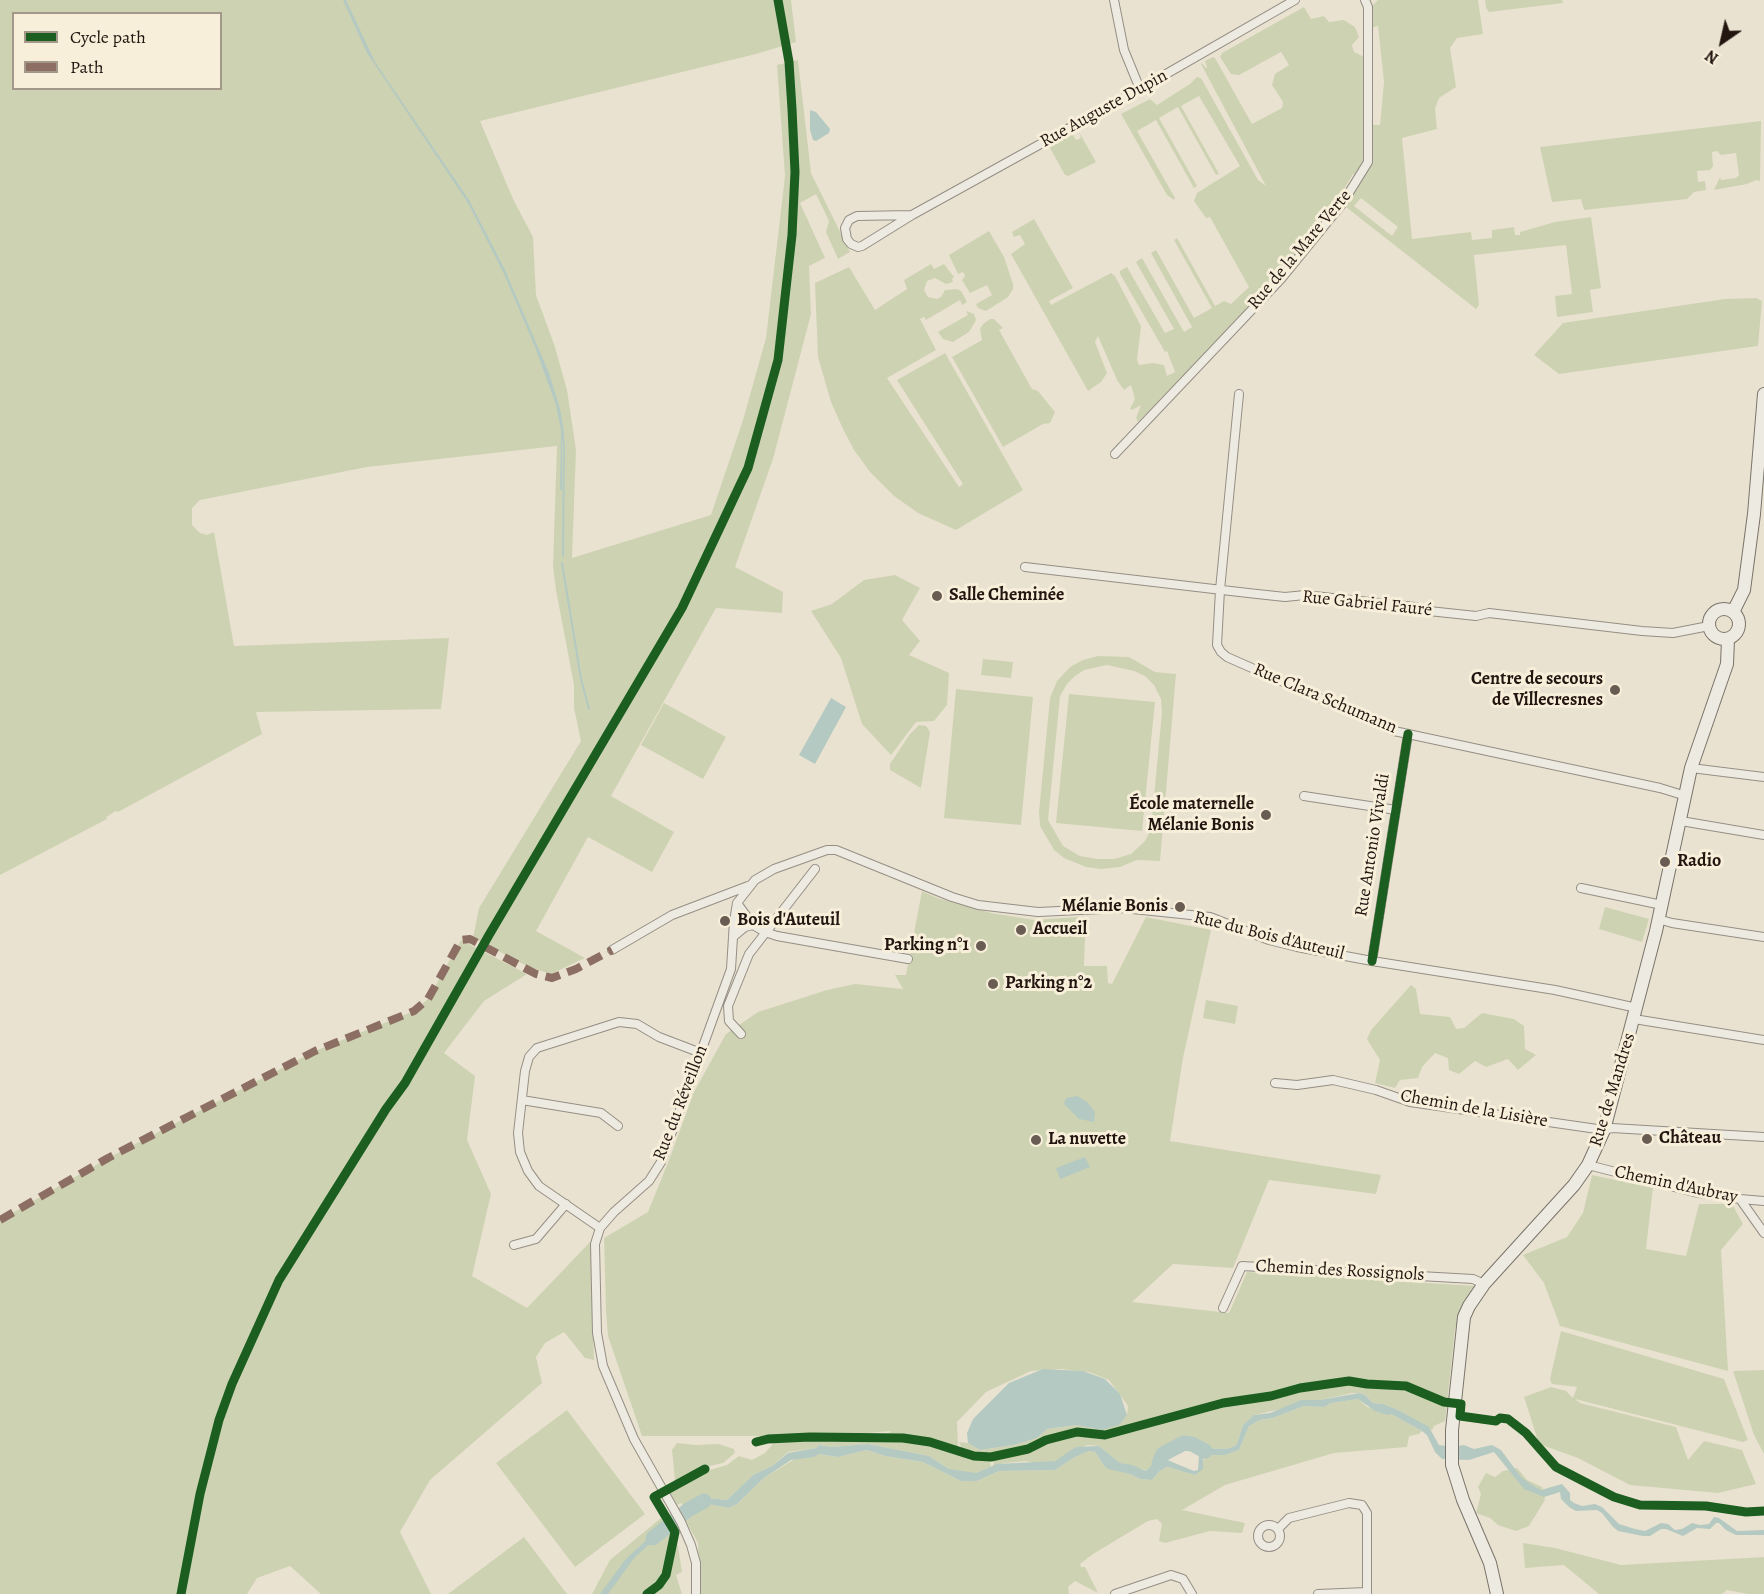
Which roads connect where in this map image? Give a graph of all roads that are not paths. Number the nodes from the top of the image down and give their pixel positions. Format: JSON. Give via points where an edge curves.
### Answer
{"nodes":[{"id":1,"x":1114,"y":0,"type":"edge"},
{"id":2,"x":1295,"y":0,"type":"edge"},
{"id":3,"x":1365,"y":0,"type":"edge"},
{"id":4,"x":1140,"y":88,"type":"junction"},
{"id":5,"x":912,"y":215,"type":"junction"},
{"id":6,"x":1239,"y":394,"type":"dead end"},
{"id":7,"x":1764,"y":394,"type":"edge"},
{"id":8,"x":1115,"y":453,"type":"dead end"},
{"id":9,"x":1025,"y":567,"type":"dead end"},
{"id":10,"x":1221,"y":590,"type":"junction"},
{"id":11,"x":1733,"y":612,"type":"junction"},
{"id":12,"x":1709,"y":626,"type":"junction"},
{"id":13,"x":1728,"y":639,"type":"junction"},
{"id":14,"x":1408,"y":734,"type":"junction"},
{"id":15,"x":1691,"y":768,"type":"junction"},
{"id":16,"x":1764,"y":777,"type":"edge"},
{"id":17,"x":1304,"y":796,"type":"dead end"},
{"id":18,"x":1686,"y":796,"type":"junction"},
{"id":19,"x":1395,"y":810,"type":"junction"},
{"id":20,"x":1681,"y":821,"type":"junction"},
{"id":21,"x":1764,"y":835,"type":"edge"},
{"id":22,"x":836,"y":850,"type":"joint"},
{"id":23,"x":815,"y":869,"type":"dead end"},
{"id":24,"x":748,"y":886,"type":"junction"},
{"id":25,"x":1581,"y":888,"type":"dead end"},
{"id":26,"x":737,"y":903,"type":"junction"},
{"id":27,"x":1662,"y":906,"type":"junction"},
{"id":28,"x":1658,"y":919,"type":"junction"},
{"id":29,"x":753,"y":925,"type":"junction"},
{"id":30,"x":765,"y":932,"type":"junction"},
{"id":31,"x":733,"y":937,"type":"junction"},
{"id":32,"x":1764,"y":937,"type":"edge"},
{"id":33,"x":612,"y":950,"type":"dead end"},
{"id":34,"x":908,"y":958,"type":"dead end"},
{"id":35,"x":1372,"y":962,"type":"junction"},
{"id":36,"x":1635,"y":1014,"type":"junction"},
{"id":37,"x":741,"y":1034,"type":"dead end"},
{"id":38,"x":1764,"y":1040,"type":"edge"},
{"id":39,"x":700,"y":1053,"type":"junction"},
{"id":40,"x":1275,"y":1083,"type":"dead end"},
{"id":41,"x":522,"y":1100,"type":"junction"},
{"id":42,"x":618,"y":1126,"type":"dead end"},
{"id":43,"x":1604,"y":1130,"type":"junction"},
{"id":44,"x":1764,"y":1137,"type":"edge"},
{"id":45,"x":1588,"y":1165,"type":"junction"},
{"id":46,"x":1740,"y":1199,"type":"junction"},
{"id":47,"x":1764,"y":1201,"type":"edge"},
{"id":48,"x":566,"y":1204,"type":"junction"},
{"id":49,"x":600,"y":1228,"type":"junction"},
{"id":50,"x":1764,"y":1233,"type":"edge"},
{"id":51,"x":514,"y":1245,"type":"dead end"},
{"id":52,"x":1484,"y":1284,"type":"junction"},
{"id":53,"x":1223,"y":1308,"type":"dead end"},
{"id":54,"x":1278,"y":1529,"type":"dead end"},
{"id":55,"x":1478,"y":1537,"type":"junction"},
{"id":56,"x":1367,"y":1593,"type":"edge"},
{"id":57,"x":696,"y":1594,"type":"edge"},
{"id":58,"x":1115,"y":1594,"type":"edge"},
{"id":59,"x":1192,"y":1594,"type":"edge"},
{"id":60,"x":1318,"y":1594,"type":"edge"},
{"id":61,"x":1491,"y":1594,"type":"edge"},
{"id":62,"x":1497,"y":1594,"type":"edge"}],
"edges":[{"from":1,"to":4,"type":"street","via":[[1124,50]]},
{"from":2,"to":4,"type":"street","name":"Rue Auguste Dupin"},
{"from":3,"to":8,"type":"street","name":"Rue de la Mare Verte","via":[[1368,162],[1342,204],[1281,279]]},
{"from":4,"to":5,"type":"street","name":"Rue Auguste Dupin"},
{"from":5,"to":5,"type":"street","name":"Rue Auguste Dupin","via":[[862,246],[847,239],[844,228],[857,216]]},
{"from":6,"to":10,"type":"street","name":"Rue Clara Schumann"},
{"from":7,"to":11,"type":"street","via":[[1744,590]]},
{"from":9,"to":10,"type":"street","name":"Rue Gabriel Fauré"},
{"from":10,"to":12,"type":"street","name":"Rue Gabriel Fauré","via":[[1285,597],[1305,595],[1642,631],[1673,633]]},
{"from":10,"to":14,"type":"street","name":"Rue Clara Schumann","via":[[1217,645],[1227,657]]},
{"from":11,"to":12,"type":"street","via":[[1717,611]]},
{"from":11,"to":13,"type":"street","via":[[1739,627]]},
{"from":12,"to":13,"type":"street","via":[[1716,637]]},
{"from":13,"to":15,"type":"street","name":"Rue de Mandres","via":[[1727,664]]},
{"from":14,"to":18,"type":"street","name":"Rue Clara Schumann"},
{"from":14,"to":19,"type":"street","name":"Rue Antonio Vivaldi"},
{"from":15,"to":16,"type":"street"},
{"from":15,"to":18,"type":"street","name":"Rue de Mandres"},
{"from":17,"to":19,"type":"street"},
{"from":18,"to":20,"type":"street","name":"Rue de Mandres"},
{"from":19,"to":35,"type":"street","name":"Rue Antonio Vivaldi"},
{"from":20,"to":21,"type":"street"},
{"from":20,"to":27,"type":"street","name":"Rue de Mandres"},
{"from":22,"to":24,"type":"street","name":"Rue du Réveillon","via":[[774,869]]},
{"from":22,"to":35,"type":"street","name":"Rue du Bois d'Auteuil","via":[[978,905],[1038,912],[1123,908],[1210,917],[1269,940]]},
{"from":23,"to":30,"type":"street"},
{"from":24,"to":26,"type":"street","name":"Rue du Réveillon"},
{"from":24,"to":33,"type":"street","via":[[672,915]]},
{"from":25,"to":27,"type":"street"},
{"from":26,"to":29,"type":"street"},
{"from":26,"to":31,"type":"street","name":"Rue du Réveillon"},
{"from":27,"to":28,"type":"street","name":"Rue de Mandres"},
{"from":28,"to":32,"type":"street"},
{"from":28,"to":36,"type":"street","name":"Rue de Mandres"},
{"from":29,"to":30,"type":"street"},
{"from":29,"to":31,"type":"street"},
{"from":30,"to":34,"type":"street"},
{"from":30,"to":37,"type":"street","via":[[749,954],[728,1006],[729,1021]]},
{"from":31,"to":39,"type":"street","name":"Rue du Réveillon","via":[[731,969]]},
{"from":35,"to":36,"type":"street","name":"Rue du Bois d'Auteuil","via":[[1555,990]]},
{"from":36,"to":38,"type":"street","name":"Rue du Bois d'Auteuil"},
{"from":36,"to":43,"type":"street","name":"Rue de Mandres"},
{"from":39,"to":41,"type":"street","via":[[637,1024],[619,1022],[537,1048],[529,1058]]},
{"from":39,"to":49,"type":"street","name":"Rue du Réveillon","via":[[661,1162],[649,1181]]},
{"from":40,"to":43,"type":"street","name":"Chemin de la Lisière","via":[[1297,1085],[1333,1080],[1410,1101]]},
{"from":41,"to":42,"type":"street","via":[[601,1113]]},
{"from":41,"to":48,"type":"street","via":[[518,1133],[528,1171],[539,1186]]},
{"from":43,"to":44,"type":"street","name":"Chemin de la Lisière"},
{"from":43,"to":45,"type":"street","name":"Rue de Mandres"},
{"from":45,"to":46,"type":"street","name":"Chemin d'Aubray","via":[[1694,1192]]},
{"from":45,"to":52,"type":"street","name":"Rue de Mandres"},
{"from":46,"to":47,"type":"street","name":"Chemin d'Aubray"},
{"from":46,"to":50,"type":"street"},
{"from":48,"to":49,"type":"street"},
{"from":48,"to":51,"type":"street","via":[[536,1239]]},
{"from":49,"to":57,"type":"street","via":[[594,1263],[597,1333],[603,1366],[634,1439],[691,1545],[696,1563]]},
{"from":52,"to":53,"type":"street","name":"Chemin des Rossignols","via":[[1473,1279],[1242,1266]]},
{"from":52,"to":55,"type":"street","name":"Rue de Mandres","via":[[1464,1317],[1451,1450],[1454,1474]]},
{"from":54,"to":56,"type":"street","via":[[1289,1518],[1349,1503],[1362,1505],[1367,1513]]},
{"from":55,"to":61,"type":"street","name":"Rue de Mandres"},
{"from":55,"to":62,"type":"street","name":"Rue de Mandres","via":[[1490,1563]]},
{"from":56,"to":60,"type":"street"},
{"from":58,"to":59,"type":"street","via":[[1171,1575],[1183,1579]]}]}
